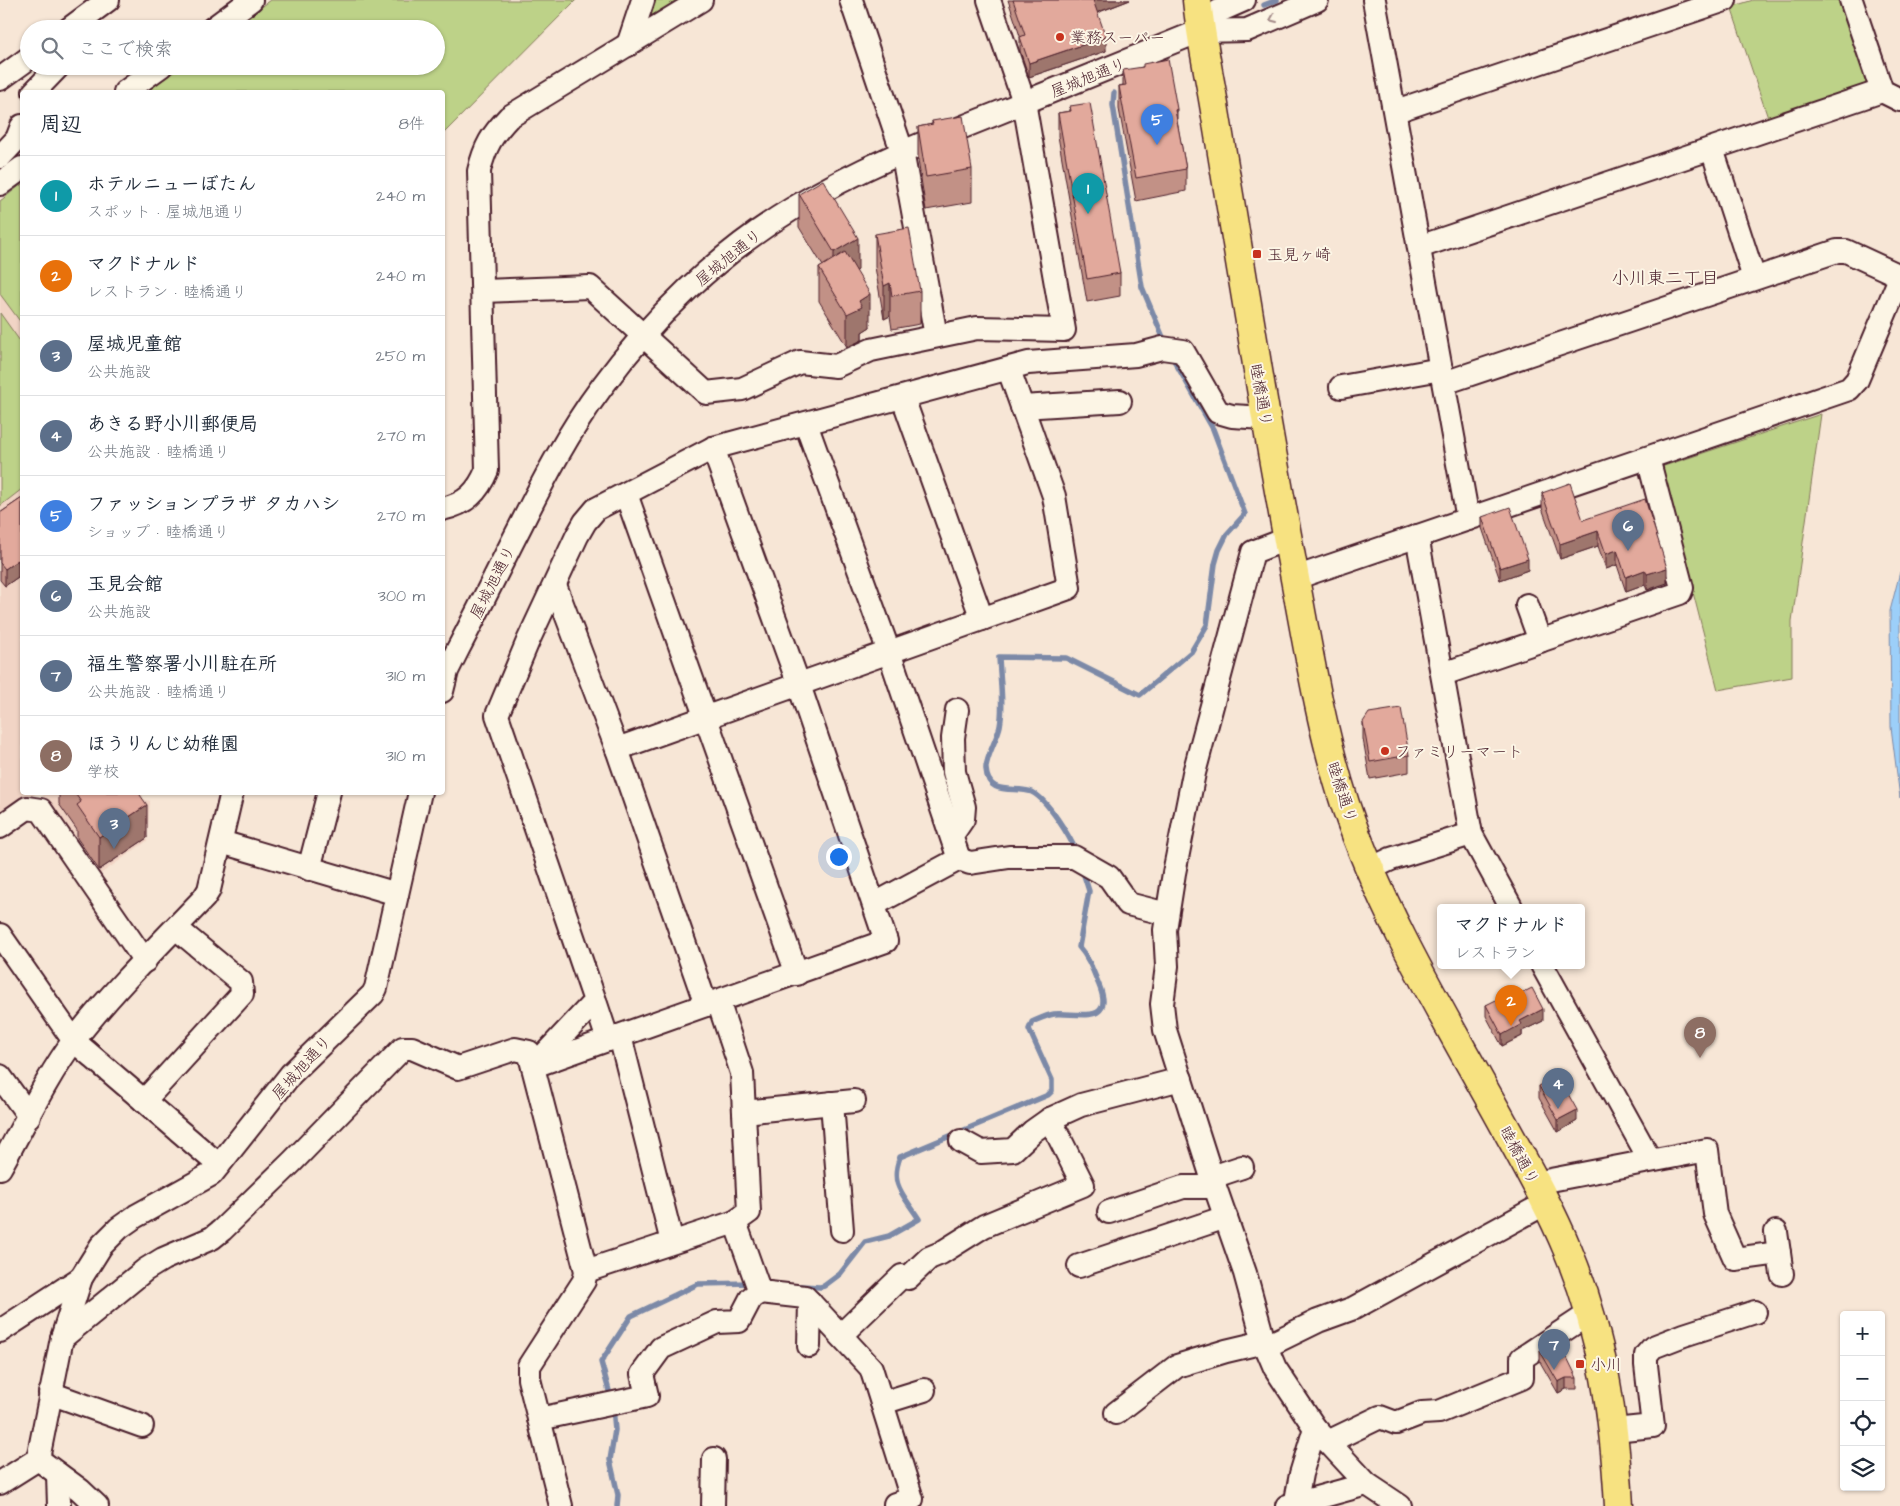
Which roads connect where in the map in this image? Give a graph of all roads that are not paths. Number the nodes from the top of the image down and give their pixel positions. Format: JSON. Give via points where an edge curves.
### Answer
{"nodes":[{"id":1,"x":251,"y":0,"type":"edge"},
{"id":2,"x":643,"y":0,"type":"edge"},
{"id":3,"x":702,"y":0,"type":"edge"},
{"id":4,"x":851,"y":0,"type":"edge"},
{"id":5,"x":989,"y":0,"type":"edge"},
{"id":6,"x":1176,"y":0,"type":"edge"},
{"id":7,"x":1196,"y":0,"type":"edge"},
{"id":8,"x":1244,"y":0,"type":"edge"},
{"id":9,"x":1317,"y":0,"type":"edge"},
{"id":10,"x":1374,"y":0,"type":"edge"},
{"id":11,"x":1725,"y":0,"type":"edge"},
{"id":12,"x":1852,"y":0,"type":"edge"},
{"id":13,"x":97,"y":13,"type":"edge"},
{"id":14,"x":85,"y":20,"type":"edge"},
{"id":15,"x":224,"y":20,"type":"edge"},
{"id":16,"x":1200,"y":31,"type":"junction"},
{"id":17,"x":628,"y":44,"type":"junction"},
{"id":18,"x":20,"y":65,"type":"edge"},
{"id":19,"x":50,"y":75,"type":"edge"},
{"id":20,"x":149,"y":75,"type":"edge"},
{"id":21,"x":0,"y":79,"type":"edge"},
{"id":22,"x":36,"y":90,"type":"edge"},
{"id":23,"x":128,"y":90,"type":"edge"},
{"id":24,"x":1891,"y":95,"type":"edge"},
{"id":25,"x":1024,"y":102,"type":"junction"},
{"id":26,"x":1396,"y":111,"type":"junction"},
{"id":27,"x":20,"y":131,"type":"edge"},
{"id":28,"x":1712,"y":149,"type":"junction"},
{"id":29,"x":902,"y":151,"type":"junction"},
{"id":30,"x":0,"y":157,"type":"edge"},
{"id":31,"x":20,"y":169,"type":"edge"},
{"id":32,"x":0,"y":184,"type":"edge"},
{"id":33,"x":1420,"y":247,"type":"junction"},
{"id":34,"x":1900,"y":277,"type":"edge"},
{"id":35,"x":1754,"y":278,"type":"junction"},
{"id":36,"x":484,"y":291,"type":"junction"},
{"id":37,"x":936,"y":336,"type":"junction"},
{"id":38,"x":643,"y":337,"type":"junction"},
{"id":39,"x":1008,"y":370,"type":"junction"},
{"id":40,"x":1443,"y":376,"type":"junction"},
{"id":41,"x":1341,"y":386,"type":"dead end"},
{"id":42,"x":903,"y":398,"type":"junction"},
{"id":43,"x":1120,"y":401,"type":"dead end"},
{"id":44,"x":1022,"y":407,"type":"junction"},
{"id":45,"x":1265,"y":418,"type":"junction"},
{"id":46,"x":806,"y":424,"type":"junction"},
{"id":47,"x":713,"y":448,"type":"junction"},
{"id":48,"x":1648,"y":458,"type":"junction"},
{"id":49,"x":626,"y":494,"type":"junction"},
{"id":50,"x":445,"y":506,"type":"edge"},
{"id":51,"x":1468,"y":519,"type":"junction"},
{"id":52,"x":1417,"y":536,"type":"junction"},
{"id":53,"x":1287,"y":540,"type":"junction"},
{"id":54,"x":1295,"y":578,"type":"junction"},
{"id":55,"x":555,"y":585,"type":"junction"},
{"id":56,"x":1527,"y":605,"type":"dead end"},
{"id":57,"x":982,"y":619,"type":"junction"},
{"id":58,"x":1540,"y":641,"type":"junction"},
{"id":59,"x":450,"y":648,"type":"edge"},
{"id":60,"x":889,"y":652,"type":"junction"},
{"id":61,"x":1443,"y":674,"type":"junction"},
{"id":62,"x":445,"y":681,"type":"edge"},
{"id":63,"x":799,"y":685,"type":"junction"},
{"id":64,"x":957,"y":710,"type":"dead end"},
{"id":65,"x":706,"y":718,"type":"junction"},
{"id":66,"x":617,"y":749,"type":"junction"},
{"id":67,"x":231,"y":795,"type":"edge"},
{"id":68,"x":328,"y":795,"type":"edge"},
{"id":69,"x":419,"y":795,"type":"edge"},
{"id":70,"x":0,"y":827,"type":"edge"},
{"id":71,"x":1471,"y":834,"type":"junction"},
{"id":72,"x":952,"y":835,"type":"junction"},
{"id":73,"x":222,"y":842,"type":"junction"},
{"id":74,"x":959,"y":859,"type":"junction"},
{"id":75,"x":309,"y":869,"type":"junction"},
{"id":76,"x":1370,"y":869,"type":"junction"},
{"id":77,"x":397,"y":894,"type":"junction"},
{"id":78,"x":875,"y":904,"type":"junction"},
{"id":79,"x":1509,"y":904,"type":"edge"},
{"id":80,"x":1167,"y":914,"type":"junction"},
{"id":81,"x":176,"y":928,"type":"junction"},
{"id":82,"x":0,"y":935,"type":"edge"},
{"id":83,"x":145,"y":960,"type":"junction"},
{"id":84,"x":1544,"y":969,"type":"edge"},
{"id":85,"x":797,"y":974,"type":"junction"},
{"id":86,"x":595,"y":1001,"type":"junction"},
{"id":87,"x":712,"y":1003,"type":"junction"},
{"id":88,"x":614,"y":1038,"type":"junction"},
{"id":89,"x":74,"y":1040,"type":"junction"},
{"id":90,"x":533,"y":1066,"type":"junction"},
{"id":91,"x":0,"y":1076,"type":"edge"},
{"id":92,"x":1181,"y":1079,"type":"junction"},
{"id":93,"x":144,"y":1101,"type":"junction"},
{"id":94,"x":744,"y":1112,"type":"junction"},
{"id":95,"x":29,"y":1116,"type":"junction"},
{"id":96,"x":1050,"y":1119,"type":"junction"},
{"id":97,"x":961,"y":1141,"type":"dead end"},
{"id":98,"x":1650,"y":1160,"type":"junction"},
{"id":99,"x":219,"y":1165,"type":"junction"},
{"id":100,"x":1242,"y":1167,"type":"dead end"},
{"id":101,"x":0,"y":1168,"type":"edge"},
{"id":102,"x":1214,"y":1182,"type":"junction"},
{"id":103,"x":1540,"y":1193,"type":"junction"},
{"id":104,"x":1109,"y":1212,"type":"dead end"},
{"id":105,"x":1226,"y":1217,"type":"junction"},
{"id":106,"x":735,"y":1222,"type":"junction"},
{"id":107,"x":842,"y":1230,"type":"dead end"},
{"id":108,"x":672,"y":1242,"type":"junction"},
{"id":109,"x":1779,"y":1253,"type":"dead end"},
{"id":110,"x":1078,"y":1266,"type":"dead end"},
{"id":111,"x":586,"y":1272,"type":"junction"},
{"id":112,"x":81,"y":1278,"type":"junction"},
{"id":113,"x":757,"y":1284,"type":"junction"},
{"id":114,"x":810,"y":1302,"type":"junction"},
{"id":115,"x":1755,"y":1312,"type":"dead end"},
{"id":116,"x":1590,"y":1313,"type":"junction"},
{"id":117,"x":0,"y":1331,"type":"edge"},
{"id":118,"x":841,"y":1335,"type":"junction"},
{"id":119,"x":62,"y":1338,"type":"junction"},
{"id":120,"x":1264,"y":1342,"type":"junction"},
{"id":121,"x":809,"y":1346,"type":"dead end"},
{"id":122,"x":924,"y":1390,"type":"dead end"},
{"id":123,"x":50,"y":1393,"type":"junction"},
{"id":124,"x":882,"y":1403,"type":"junction"},
{"id":125,"x":1116,"y":1413,"type":"dead end"},
{"id":126,"x":539,"y":1419,"type":"junction"},
{"id":127,"x":142,"y":1426,"type":"dead end"},
{"id":128,"x":1614,"y":1430,"type":"junction"},
{"id":129,"x":1322,"y":1435,"type":"junction"},
{"id":130,"x":714,"y":1458,"type":"dead end"},
{"id":131,"x":38,"y":1459,"type":"junction"},
{"id":132,"x":58,"y":1474,"type":"junction"},
{"id":133,"x":0,"y":1482,"type":"edge"},
{"id":134,"x":1368,"y":1484,"type":"junction"},
{"id":135,"x":895,"y":1504,"type":"dead end"},
{"id":136,"x":1292,"y":1505,"type":"edge"},
{"id":137,"x":60,"y":1506,"type":"edge"},
{"id":138,"x":97,"y":1506,"type":"edge"},
{"id":139,"x":561,"y":1506,"type":"edge"},
{"id":140,"x":713,"y":1506,"type":"edge"},
{"id":141,"x":1400,"y":1506,"type":"edge"},
{"id":142,"x":1619,"y":1506,"type":"edge"}],
"edges":[{"from":1,"to":15,"type":"street"},
{"from":2,"to":17,"type":"street"},
{"from":3,"to":17,"type":"street"},
{"from":4,"to":29,"type":"street"},
{"from":5,"to":25,"type":"street"},
{"from":6,"to":16,"type":"main road","name":"睦橋通り"},
{"from":7,"to":16,"type":"main road","name":"睦橋通り"},
{"from":8,"to":16,"type":"street","name":"屋城旭通り","via":[[1219,11]]},
{"from":9,"to":16,"type":"street","name":"屋城旭通り","one_way":true,"via":[[1247,30]]},
{"from":10,"to":26,"type":"street"},
{"from":11,"to":26,"type":"street"},
{"from":12,"to":24,"type":"street"},
{"from":13,"to":14,"type":"street"},
{"from":16,"to":25,"type":"street","name":"屋城旭通り"},
{"from":16,"to":45,"type":"main road","name":"睦橋通り"},
{"from":17,"to":36,"type":"street","via":[[509,117],[493,134],[479,171]]},
{"from":18,"to":21,"type":"street"},
{"from":19,"to":22,"type":"street"},
{"from":20,"to":23,"type":"street"},
{"from":24,"to":28,"type":"street"},
{"from":25,"to":29,"type":"street","name":"屋城旭通り"},
{"from":25,"to":37,"type":"street","via":[[1064,330],[977,328]]},
{"from":26,"to":33,"type":"street"},
{"from":27,"to":30,"type":"street"},
{"from":28,"to":33,"type":"street"},
{"from":28,"to":35,"type":"street"},
{"from":29,"to":37,"type":"street"},
{"from":29,"to":38,"type":"street","name":"屋城旭通り","via":[[837,183],[759,232],[689,288]]},
{"from":31,"to":32,"type":"street"},
{"from":33,"to":40,"type":"street"},
{"from":34,"to":35,"type":"street","via":[[1846,251],[1837,251]]},
{"from":34,"to":48,"type":"street","via":[[1857,380],[1849,389]]},
{"from":35,"to":40,"type":"street"},
{"from":36,"to":38,"type":"street","via":[[590,287]]},
{"from":36,"to":50,"type":"street","via":[[488,470],[471,497],[464,502]]},
{"from":37,"to":38,"type":"street","via":[[871,350],[836,366],[800,362],[742,389],[706,393]]},
{"from":38,"to":59,"type":"street","name":"屋城旭通り","via":[[600,389],[559,452]]},
{"from":39,"to":42,"type":"street"},
{"from":39,"to":44,"type":"street"},
{"from":39,"to":45,"type":"street","via":[[1028,363],[1136,355],[1167,348],[1182,351],[1218,412]]},
{"from":40,"to":41,"type":"street"},
{"from":40,"to":51,"type":"street"},
{"from":42,"to":46,"type":"street"},
{"from":42,"to":57,"type":"street"},
{"from":43,"to":44,"type":"street"},
{"from":44,"to":57,"type":"street","via":[[1054,496],[1069,588]]},
{"from":45,"to":53,"type":"main road","name":"睦橋通り"},
{"from":46,"to":47,"type":"street"},
{"from":46,"to":60,"type":"street"},
{"from":47,"to":49,"type":"street"},
{"from":47,"to":63,"type":"street"},
{"from":48,"to":51,"type":"street"},
{"from":48,"to":58,"type":"street","via":[[1682,588],[1680,593]]},
{"from":49,"to":55,"type":"street","via":[[596,509],[585,522]]},
{"from":49,"to":65,"type":"street"},
{"from":51,"to":52,"type":"street"},
{"from":52,"to":54,"type":"street"},
{"from":52,"to":61,"type":"street"},
{"from":53,"to":54,"type":"main road","name":"睦橋通り"},
{"from":53,"to":80,"type":"street","via":[[1253,552],[1194,773]]},
{"from":54,"to":76,"type":"main road","name":"睦橋通り","via":[[1326,737],[1345,803]]},
{"from":55,"to":66,"type":"street"},
{"from":55,"to":86,"type":"street","via":[[497,715]]},
{"from":56,"to":58,"type":"street"},
{"from":57,"to":60,"type":"street"},
{"from":58,"to":61,"type":"street"},
{"from":59,"to":62,"type":"street","name":"屋城旭通り"},
{"from":60,"to":63,"type":"street"},
{"from":60,"to":72,"type":"street"},
{"from":61,"to":71,"type":"street"},
{"from":63,"to":65,"type":"street"},
{"from":63,"to":78,"type":"street"},
{"from":64,"to":72,"type":"street","via":[[953,738],[954,772],[964,807],[962,819]]},
{"from":65,"to":66,"type":"street"},
{"from":65,"to":85,"type":"street"},
{"from":66,"to":87,"type":"street"},
{"from":67,"to":73,"type":"street"},
{"from":68,"to":75,"type":"street"},
{"from":69,"to":77,"type":"street","name":"屋城旭通り"},
{"from":70,"to":83,"type":"street","via":[[27,808],[41,810]]},
{"from":71,"to":76,"type":"street","via":[[1391,859]]},
{"from":71,"to":79,"type":"street"},
{"from":72,"to":74,"type":"street"},
{"from":73,"to":75,"type":"street"},
{"from":73,"to":81,"type":"street","via":[[209,890]]},
{"from":74,"to":78,"type":"street"},
{"from":74,"to":80,"type":"street","via":[[970,863],[1010,857],[1082,861],[1109,877],[1128,904]]},
{"from":75,"to":77,"type":"street"},
{"from":76,"to":103,"type":"main road","name":"睦橋通り","via":[[1417,967]]},
{"from":77,"to":99,"type":"street","name":"屋城旭通り","via":[[373,994],[291,1074]]},
{"from":78,"to":85,"type":"street","via":[[886,941]]},
{"from":80,"to":92,"type":"street","via":[[1167,966],[1162,1004],[1165,1030]]},
{"from":81,"to":83,"type":"street"},
{"from":81,"to":93,"type":"street","via":[[241,982],[242,994]]},
{"from":82,"to":89,"type":"street"},
{"from":83,"to":89,"type":"street"},
{"from":84,"to":98,"type":"street"},
{"from":85,"to":87,"type":"street"},
{"from":86,"to":88,"type":"street"},
{"from":86,"to":90,"type":"street"},
{"from":87,"to":88,"type":"street"},
{"from":87,"to":94,"type":"street","via":[[742,1073]]},
{"from":88,"to":90,"type":"street"},
{"from":88,"to":108,"type":"street"},
{"from":89,"to":93,"type":"street"},
{"from":89,"to":95,"type":"street"},
{"from":90,"to":111,"type":"street"},
{"from":90,"to":119,"type":"street","via":[[529,1052],[515,1049],[458,1068],[412,1048],[403,1048],[222,1230],[145,1270]]},
{"from":91,"to":95,"type":"street"},
{"from":92,"to":96,"type":"street","via":[[1082,1105]]},
{"from":92,"to":102,"type":"street"},
{"from":93,"to":99,"type":"street"},
{"from":94,"to":106,"type":"street","via":[[750,1212]]},
{"from":94,"to":107,"type":"street","via":[[843,1102]]},
{"from":95,"to":101,"type":"street"},
{"from":96,"to":97,"type":"street","via":[[1013,1150],[981,1152]]},
{"from":96,"to":118,"type":"street","via":[[1083,1185],[993,1221],[929,1258],[908,1278],[902,1276]]},
{"from":98,"to":103,"type":"street"},
{"from":98,"to":109,"type":"street","via":[[1707,1150],[1715,1214],[1734,1259]]},
{"from":99,"to":112,"type":"street","name":"屋城旭通り","via":[[212,1174],[119,1228],[101,1246]]},
{"from":100,"to":102,"type":"street"},
{"from":102,"to":104,"type":"street","via":[[1183,1187]]},
{"from":102,"to":105,"type":"street"},
{"from":103,"to":116,"type":"main road","name":"睦橋通り","via":[[1568,1251]]},
{"from":103,"to":120,"type":"street","via":[[1354,1308],[1271,1344]]},
{"from":105,"to":110,"type":"street"},
{"from":105,"to":120,"type":"street"},
{"from":106,"to":108,"type":"street"},
{"from":106,"to":113,"type":"street"},
{"from":108,"to":111,"type":"street"},
{"from":111,"to":126,"type":"street","via":[[584,1281],[529,1366],[528,1379]]},
{"from":112,"to":117,"type":"street"},
{"from":112,"to":119,"type":"street"},
{"from":113,"to":114,"type":"street","via":[[805,1296]]},
{"from":113,"to":126,"type":"street","via":[[739,1320],[717,1322],[661,1348],[642,1374],[647,1396]]},
{"from":114,"to":118,"type":"street"},
{"from":114,"to":121,"type":"street"},
{"from":115,"to":128,"type":"street","via":[[1654,1347],[1646,1355],[1652,1426]]},
{"from":116,"to":128,"type":"main road","name":"睦橋通り","via":[[1603,1358]]},
{"from":116,"to":129,"type":"street","via":[[1522,1358],[1522,1378],[1439,1412],[1422,1413],[1396,1423],[1380,1417]]},
{"from":118,"to":124,"type":"street","via":[[871,1368]]},
{"from":119,"to":123,"type":"street"},
{"from":120,"to":125,"type":"street","via":[[1177,1366]]},
{"from":120,"to":129,"type":"street","via":[[1275,1368]]},
{"from":122,"to":124,"type":"street"},
{"from":123,"to":127,"type":"street"},
{"from":123,"to":131,"type":"street"},
{"from":124,"to":135,"type":"street","via":[[912,1499]]},
{"from":126,"to":139,"type":"street"},
{"from":128,"to":142,"type":"main road","name":"睦橋通り"},
{"from":129,"to":134,"type":"street"},
{"from":129,"to":136,"type":"street","via":[[1301,1474]]},
{"from":130,"to":140,"type":"street"},
{"from":131,"to":132,"type":"street"},
{"from":131,"to":133,"type":"street"},
{"from":132,"to":137,"type":"street"},
{"from":132,"to":138,"type":"street"},
{"from":134,"to":136,"type":"street"},
{"from":134,"to":141,"type":"street"}]}
